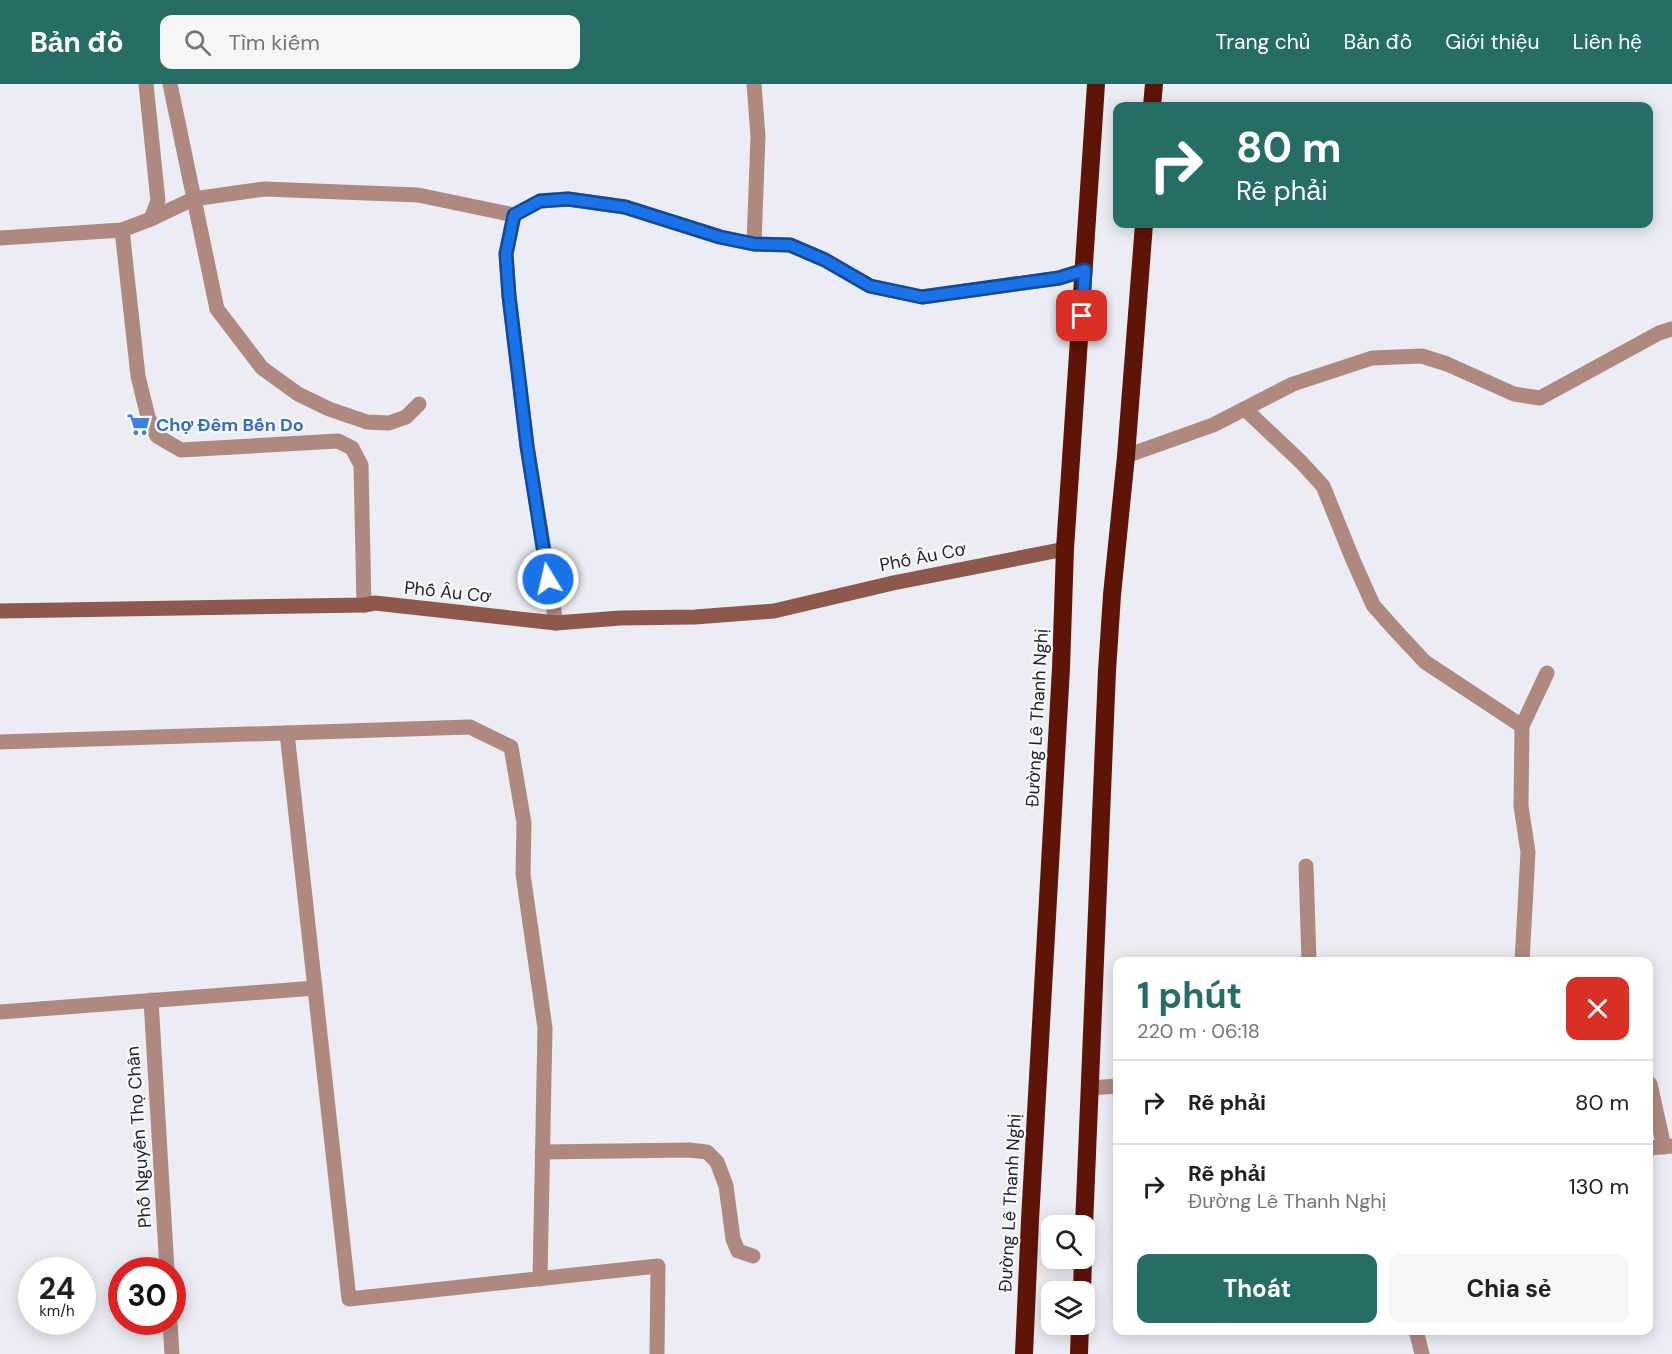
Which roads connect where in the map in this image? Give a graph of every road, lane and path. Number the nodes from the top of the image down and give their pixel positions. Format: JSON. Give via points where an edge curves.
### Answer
{"nodes":[{"id":1,"x":146,"y":84,"type":"edge"},
{"id":2,"x":170,"y":84,"type":"edge"},
{"id":3,"x":754,"y":84,"type":"edge"},
{"id":4,"x":1096,"y":84,"type":"edge"},
{"id":5,"x":1154,"y":84,"type":"edge"},
{"id":6,"x":1152,"y":102,"type":"edge"},
{"id":7,"x":193,"y":199,"type":"junction"},
{"id":8,"x":514,"y":215,"type":"junction"},
{"id":9,"x":151,"y":219,"type":"junction"},
{"id":10,"x":1143,"y":228,"type":"edge"},
{"id":11,"x":122,"y":230,"type":"junction"},
{"id":12,"x":0,"y":238,"type":"edge"},
{"id":13,"x":754,"y":244,"type":"junction"},
{"id":14,"x":1085,"y":270,"type":"junction"},
{"id":15,"x":1672,"y":329,"type":"edge"},
{"id":16,"x":419,"y":404,"type":"dead end"},
{"id":17,"x":1245,"y":409,"type":"junction"},
{"id":18,"x":1126,"y":456,"type":"junction"},
{"id":19,"x":1065,"y":549,"type":"junction"},
{"id":20,"x":364,"y":605,"type":"junction"},
{"id":21,"x":0,"y":611,"type":"edge"},
{"id":22,"x":556,"y":623,"type":"junction"},
{"id":23,"x":1547,"y":673,"type":"dead end"},
{"id":24,"x":1522,"y":726,"type":"junction"},
{"id":25,"x":287,"y":733,"type":"junction"},
{"id":26,"x":0,"y":742,"type":"edge"},
{"id":27,"x":1306,"y":866,"type":"dead end"},
{"id":28,"x":1309,"y":957,"type":"edge"},
{"id":29,"x":1522,"y":957,"type":"edge"},
{"id":30,"x":315,"y":988,"type":"junction"},
{"id":31,"x":151,"y":1000,"type":"junction"},
{"id":32,"x":0,"y":1012,"type":"edge"},
{"id":33,"x":1113,"y":1086,"type":"edge"},
{"id":34,"x":1090,"y":1088,"type":"junction"},
{"id":35,"x":1653,"y":1101,"type":"edge"},
{"id":36,"x":1661,"y":1147,"type":"edge"},
{"id":37,"x":542,"y":1152,"type":"junction"},
{"id":38,"x":1084,"y":1215,"type":"edge"},
{"id":39,"x":753,"y":1256,"type":"dead end"},
{"id":40,"x":166,"y":1257,"type":"edge"},
{"id":41,"x":540,"y":1279,"type":"junction"},
{"id":42,"x":171,"y":1335,"type":"edge"},
{"id":43,"x":1080,"y":1335,"type":"edge"},
{"id":44,"x":1417,"y":1335,"type":"edge"},
{"id":45,"x":172,"y":1354,"type":"edge"},
{"id":46,"x":657,"y":1354,"type":"edge"},
{"id":47,"x":1024,"y":1354,"type":"edge"},
{"id":48,"x":1079,"y":1354,"type":"edge"},
{"id":49,"x":1422,"y":1354,"type":"edge"}],
"edges":[{"from":1,"to":9,"type":"street","via":[[158,201]]},
{"from":2,"to":7,"type":"street"},
{"from":3,"to":13,"type":"street","via":[[758,136]]},
{"from":4,"to":14,"type":"highway","name":"Đường Lê Thanh Nghị"},
{"from":5,"to":6,"type":"highway"},
{"from":7,"to":8,"type":"street","via":[[264,189],[418,195]]},
{"from":7,"to":9,"type":"street"},
{"from":7,"to":16,"type":"street","via":[[217,309],[262,368],[298,394],[367,422],[389,423],[406,417]]},
{"from":8,"to":13,"type":"street","via":[[540,201],[568,199],[625,207]]},
{"from":8,"to":22,"type":"street","via":[[506,254],[509,296],[527,446]]},
{"from":9,"to":11,"type":"street"},
{"from":10,"to":18,"type":"highway"},
{"from":11,"to":12,"type":"street"},
{"from":11,"to":20,"type":"street","via":[[138,376],[157,436],[181,450],[338,441],[352,448],[361,465]]},
{"from":13,"to":14,"type":"street","via":[[790,245],[870,286],[922,297],[1059,278]]},
{"from":14,"to":19,"type":"highway","name":"Đường Lê Thanh Nghị"},
{"from":15,"to":17,"type":"street","via":[[1540,398],[1514,394],[1422,356],[1372,358],[1293,384]]},
{"from":17,"to":18,"type":"street","via":[[1213,425]]},
{"from":17,"to":24,"type":"street","via":[[1323,486],[1373,605],[1425,662]]},
{"from":18,"to":34,"type":"highway","via":[[1107,671]]},
{"from":19,"to":22,"type":"street","name":"Phố Âu Cơ","via":[[774,611]]},
{"from":19,"to":47,"type":"highway","name":"Đường Lê Thanh Nghị","via":[[1062,668]]},
{"from":20,"to":21,"type":"street","name":"Phố Âu Cơ"},
{"from":20,"to":22,"type":"street","name":"Phố Âu Cơ","via":[[375,603]]},
{"from":23,"to":24,"type":"street"},
{"from":24,"to":29,"type":"street","via":[[1521,806],[1528,852]]},
{"from":25,"to":26,"type":"street"},
{"from":25,"to":30,"type":"street"},
{"from":25,"to":37,"type":"street","via":[[470,727],[511,747],[524,823],[523,874],[544,1028]]},
{"from":27,"to":28,"type":"street"},
{"from":30,"to":31,"type":"street"},
{"from":30,"to":41,"type":"street","via":[[349,1299]]},
{"from":31,"to":32,"type":"street"},
{"from":31,"to":40,"type":"street","name":"Phố Nguyễn Thọ Chân"},
{"from":33,"to":34,"type":"street"},
{"from":34,"to":38,"type":"highway"},
{"from":35,"to":36,"type":"street"},
{"from":37,"to":39,"type":"street","via":[[706,1152],[717,1162],[726,1186],[738,1251]]},
{"from":37,"to":41,"type":"street"},
{"from":41,"to":46,"type":"street","via":[[658,1266]]},
{"from":42,"to":45,"type":"street"},
{"from":43,"to":48,"type":"highway"},
{"from":44,"to":49,"type":"street"}]}
